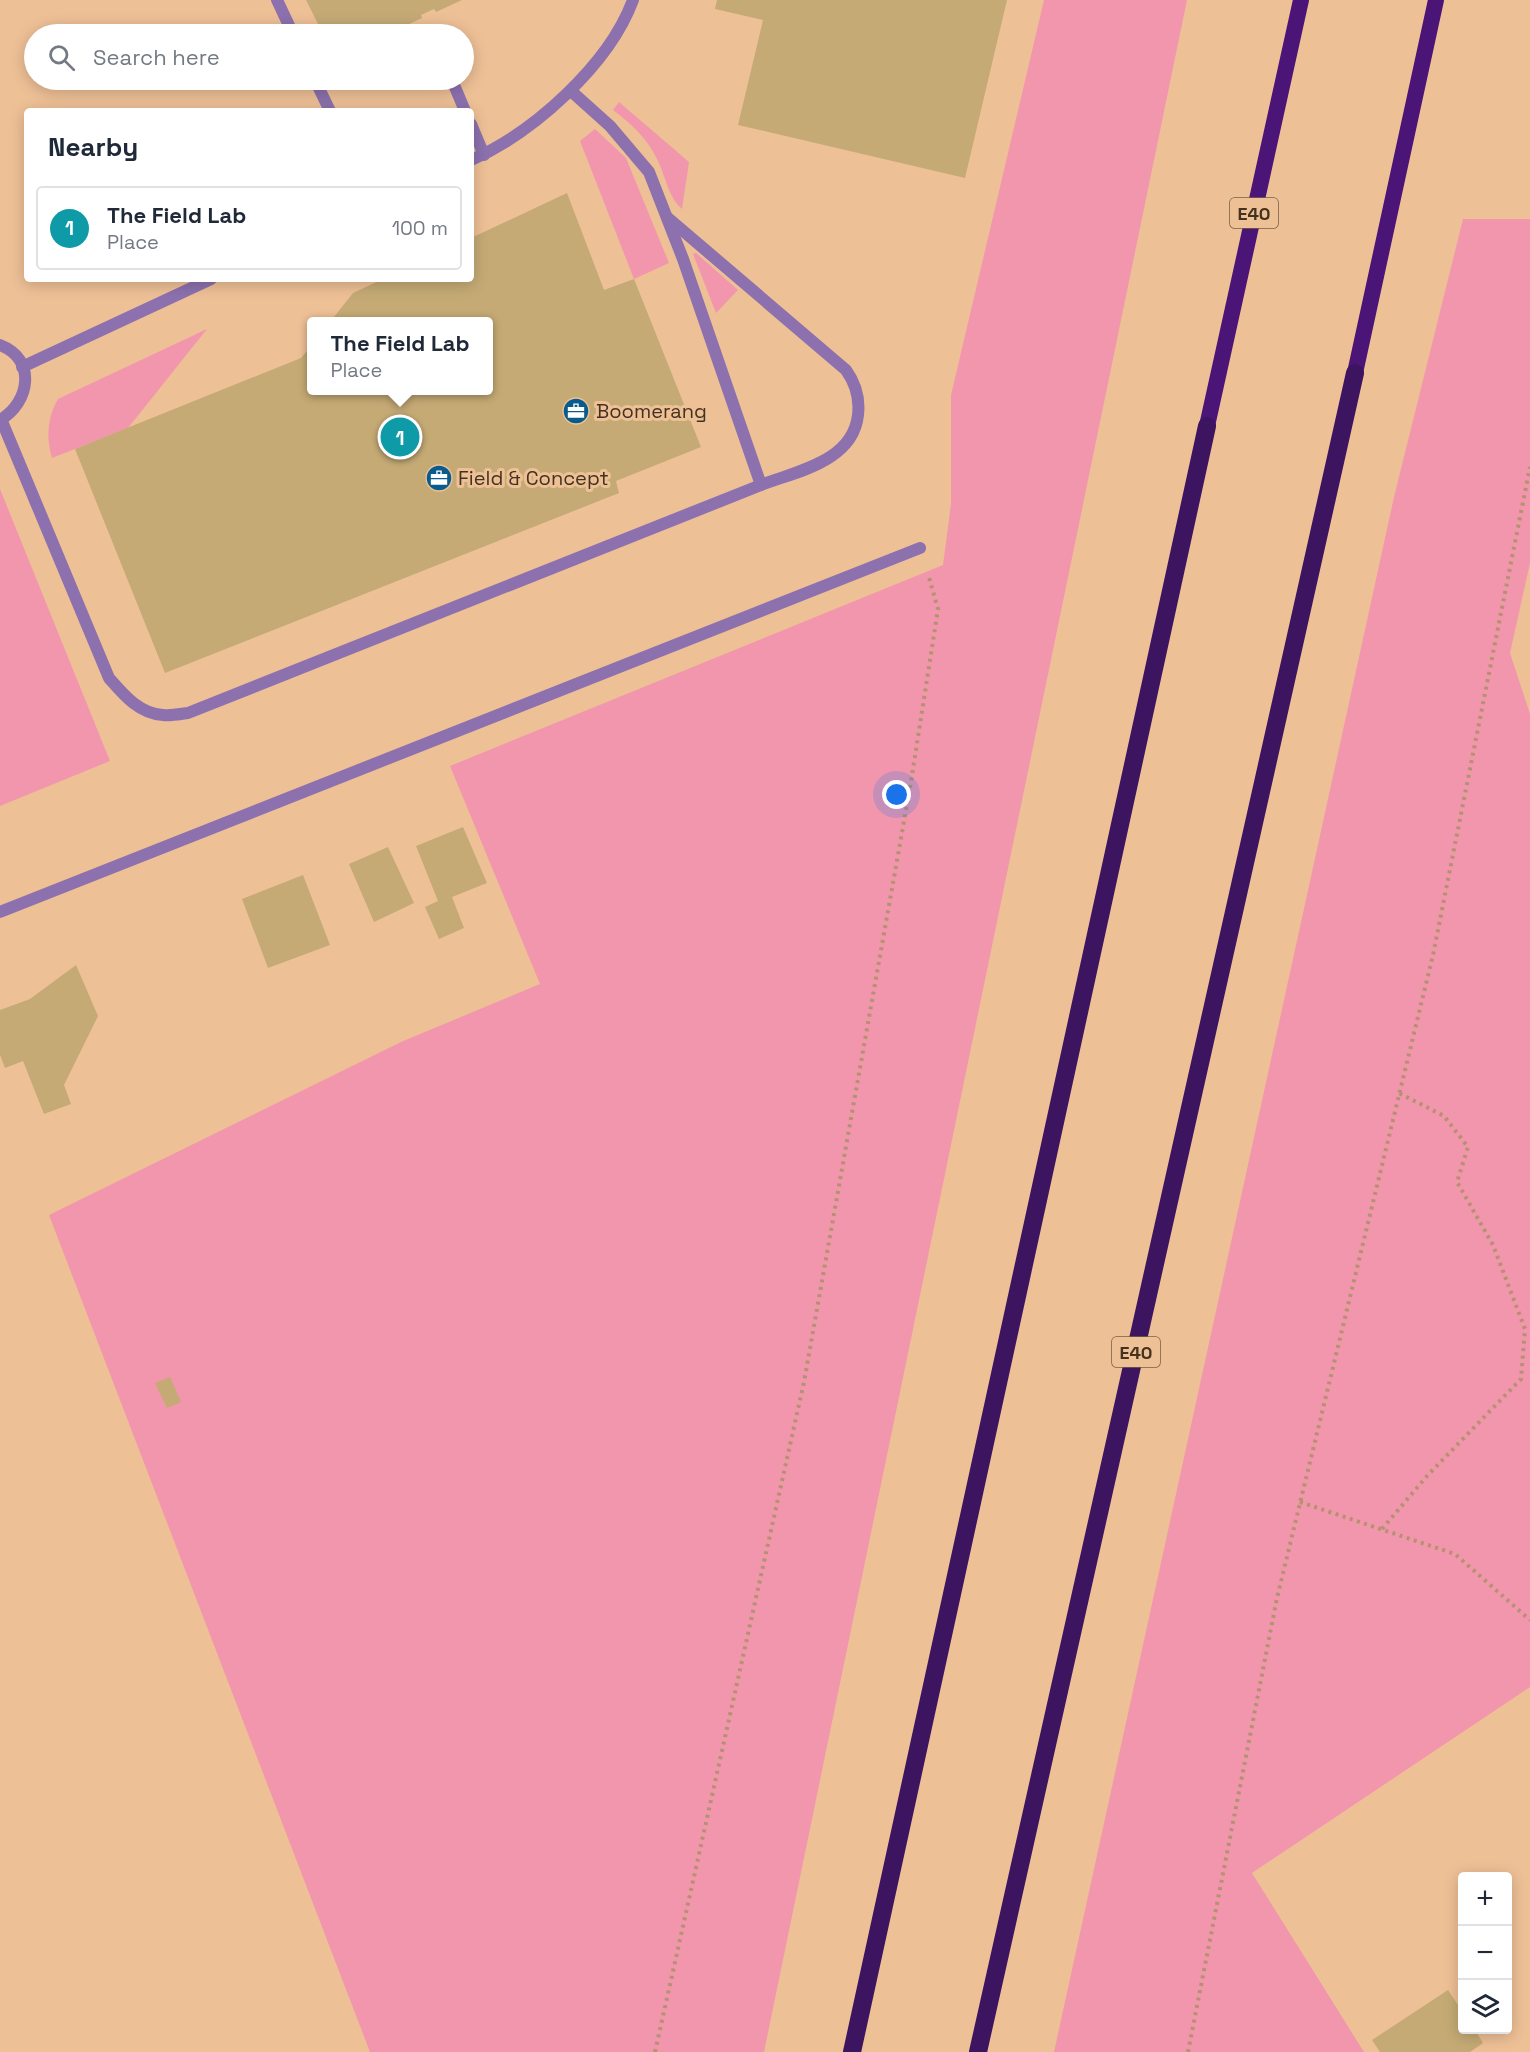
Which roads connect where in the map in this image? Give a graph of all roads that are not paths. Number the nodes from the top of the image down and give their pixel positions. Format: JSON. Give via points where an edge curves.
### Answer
{"nodes":[{"id":1,"x":277,"y":0,"type":"edge"},
{"id":2,"x":633,"y":0,"type":"edge"},
{"id":3,"x":1301,"y":0,"type":"edge"},
{"id":4,"x":1436,"y":0,"type":"edge"},
{"id":5,"x":288,"y":24,"type":"edge"},
{"id":6,"x":320,"y":90,"type":"edge"},
{"id":7,"x":456,"y":90,"type":"edge"},
{"id":8,"x":571,"y":91,"type":"junction"},
{"id":9,"x":329,"y":108,"type":"edge"},
{"id":10,"x":464,"y":108,"type":"edge"},
{"id":11,"x":474,"y":131,"type":"edge"},
{"id":12,"x":484,"y":155,"type":"junction"},
{"id":13,"x":474,"y":159,"type":"edge"},
{"id":14,"x":667,"y":217,"type":"junction"},
{"id":15,"x":205,"y":282,"type":"edge"},
{"id":16,"x":0,"y":345,"type":"edge"},
{"id":17,"x":22,"y":367,"type":"junction"},
{"id":18,"x":1355,"y":373,"type":"joint"},
{"id":19,"x":0,"y":420,"type":"edge"},
{"id":20,"x":1207,"y":426,"type":"joint"},
{"id":21,"x":761,"y":485,"type":"junction"},
{"id":22,"x":920,"y":548,"type":"road end"},
{"id":23,"x":0,"y":912,"type":"edge"},
{"id":24,"x":852,"y":2052,"type":"edge"},
{"id":25,"x":978,"y":2052,"type":"edge"}],
"edges":[{"from":1,"to":5,"type":"street"},
{"from":2,"to":8,"type":"street","via":[[605,52]]},
{"from":3,"to":20,"type":"highway","number":"E40"},
{"from":4,"to":18,"type":"highway","number":"E40"},
{"from":6,"to":9,"type":"street"},
{"from":7,"to":10,"type":"street"},
{"from":8,"to":12,"type":"street"},
{"from":8,"to":14,"type":"street","via":[[610,126],[649,172]]},
{"from":11,"to":12,"type":"street"},
{"from":12,"to":13,"type":"street"},
{"from":14,"to":21,"type":"street"},
{"from":14,"to":21,"type":"street","via":[[854,381],[859,406],[857,426],[847,444],[827,460]]},
{"from":15,"to":17,"type":"street"},
{"from":16,"to":17,"type":"street","via":[[15,355]]},
{"from":17,"to":19,"type":"street","via":[[25,391],[12,413]]},
{"from":18,"to":25,"type":"highway","number":"E40"},
{"from":19,"to":21,"type":"street","via":[[109,678],[127,699],[163,716],[188,713]]},
{"from":20,"to":24,"type":"highway","number":"E40"},
{"from":22,"to":23,"type":"street"}]}
